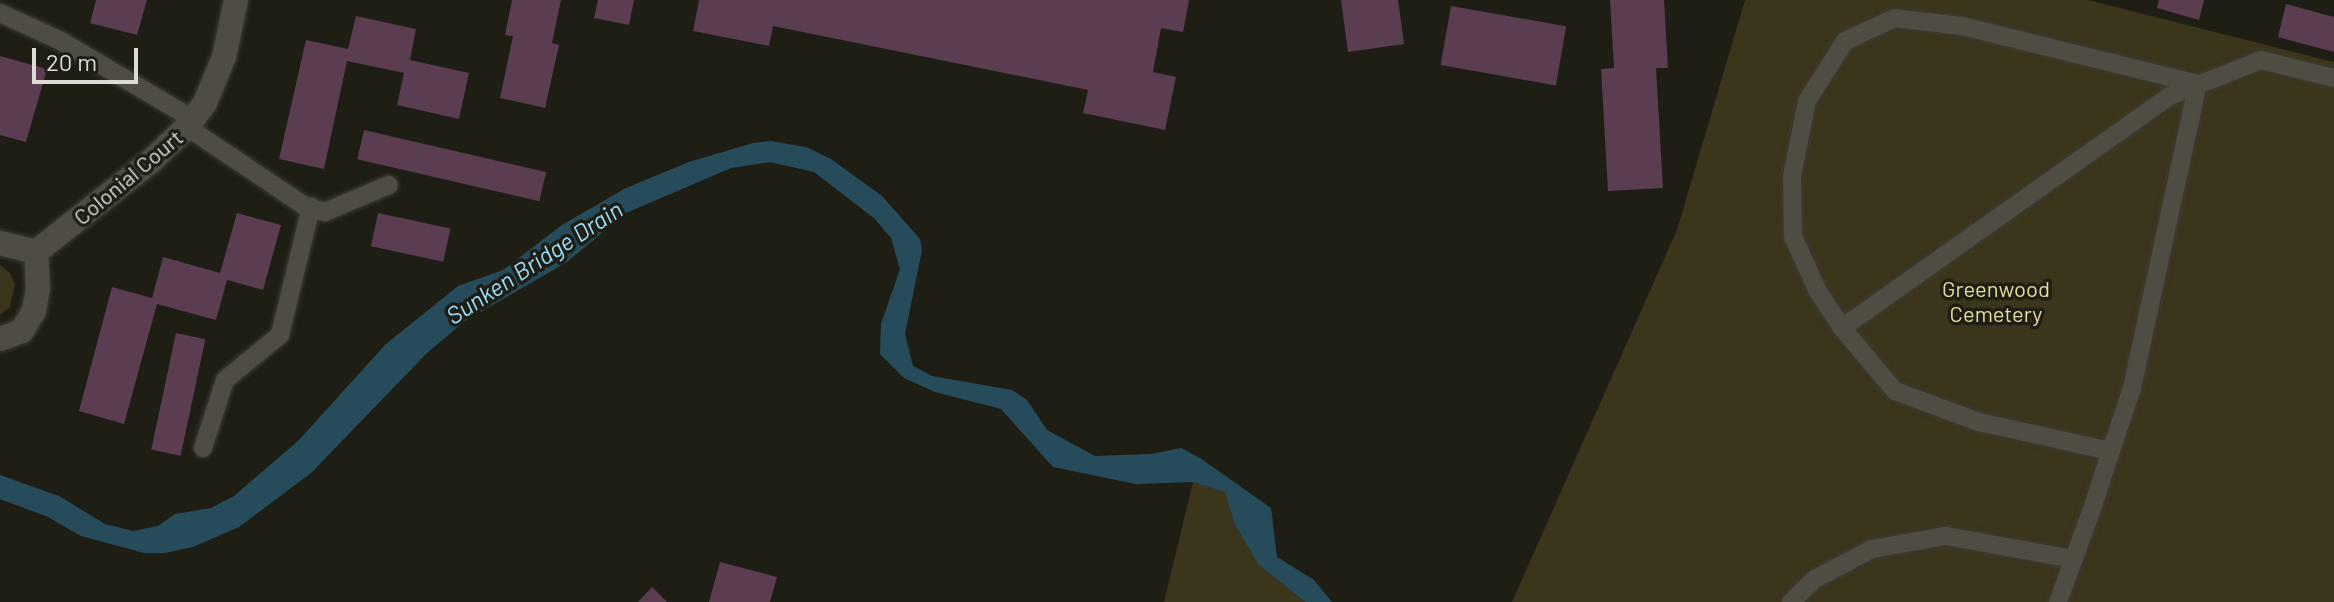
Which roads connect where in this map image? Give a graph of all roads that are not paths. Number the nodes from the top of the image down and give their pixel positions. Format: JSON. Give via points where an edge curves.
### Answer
{"nodes":[{"id":1,"x":236,"y":0,"type":"edge"},
{"id":2,"x":0,"y":13,"type":"edge"},
{"id":3,"x":2334,"y":78,"type":"edge"},
{"id":4,"x":2198,"y":84,"type":"junction"},
{"id":5,"x":190,"y":123,"type":"junction"},
{"id":6,"x":389,"y":185,"type":"dead end"},
{"id":7,"x":311,"y":207,"type":"junction"},
{"id":8,"x":0,"y":243,"type":"edge"},
{"id":9,"x":36,"y":252,"type":"junction"},
{"id":10,"x":1842,"y":328,"type":"junction"},
{"id":11,"x":0,"y":339,"type":"edge"},
{"id":12,"x":203,"y":448,"type":"dead end"},
{"id":13,"x":2111,"y":451,"type":"junction"},
{"id":14,"x":2074,"y":559,"type":"junction"},
{"id":15,"x":1791,"y":602,"type":"edge"},
{"id":16,"x":2058,"y":602,"type":"edge"}],
"edges":[{"from":1,"to":5,"type":"street","name":"Colonial Court","via":[[224,57],[205,103]]},
{"from":2,"to":5,"type":"lane","via":[[61,41]]},
{"from":3,"to":4,"type":"lane","via":[[2261,60]]},
{"from":4,"to":10,"type":"lane","via":[[2170,96]]},
{"from":4,"to":10,"type":"lane","via":[[1961,26],[1895,18],[1845,41],[1807,101],[1792,176],[1793,236],[1817,290]]},
{"from":4,"to":13,"type":"lane","via":[[2132,388]]},
{"from":5,"to":7,"type":"lane"},
{"from":5,"to":9,"type":"street","name":"Colonial Court","via":[[150,162]]},
{"from":6,"to":7,"type":"lane","via":[[325,212]]},
{"from":7,"to":12,"type":"lane","via":[[280,335],[225,380]]},
{"from":8,"to":9,"type":"street"},
{"from":9,"to":11,"type":"street","via":[[34,311],[22,331]]},
{"from":10,"to":13,"type":"lane","via":[[1895,391],[1979,422]]},
{"from":13,"to":14,"type":"lane"},
{"from":14,"to":15,"type":"lane","via":[[1946,536],[1872,549],[1815,579]]},
{"from":14,"to":16,"type":"lane"}]}
